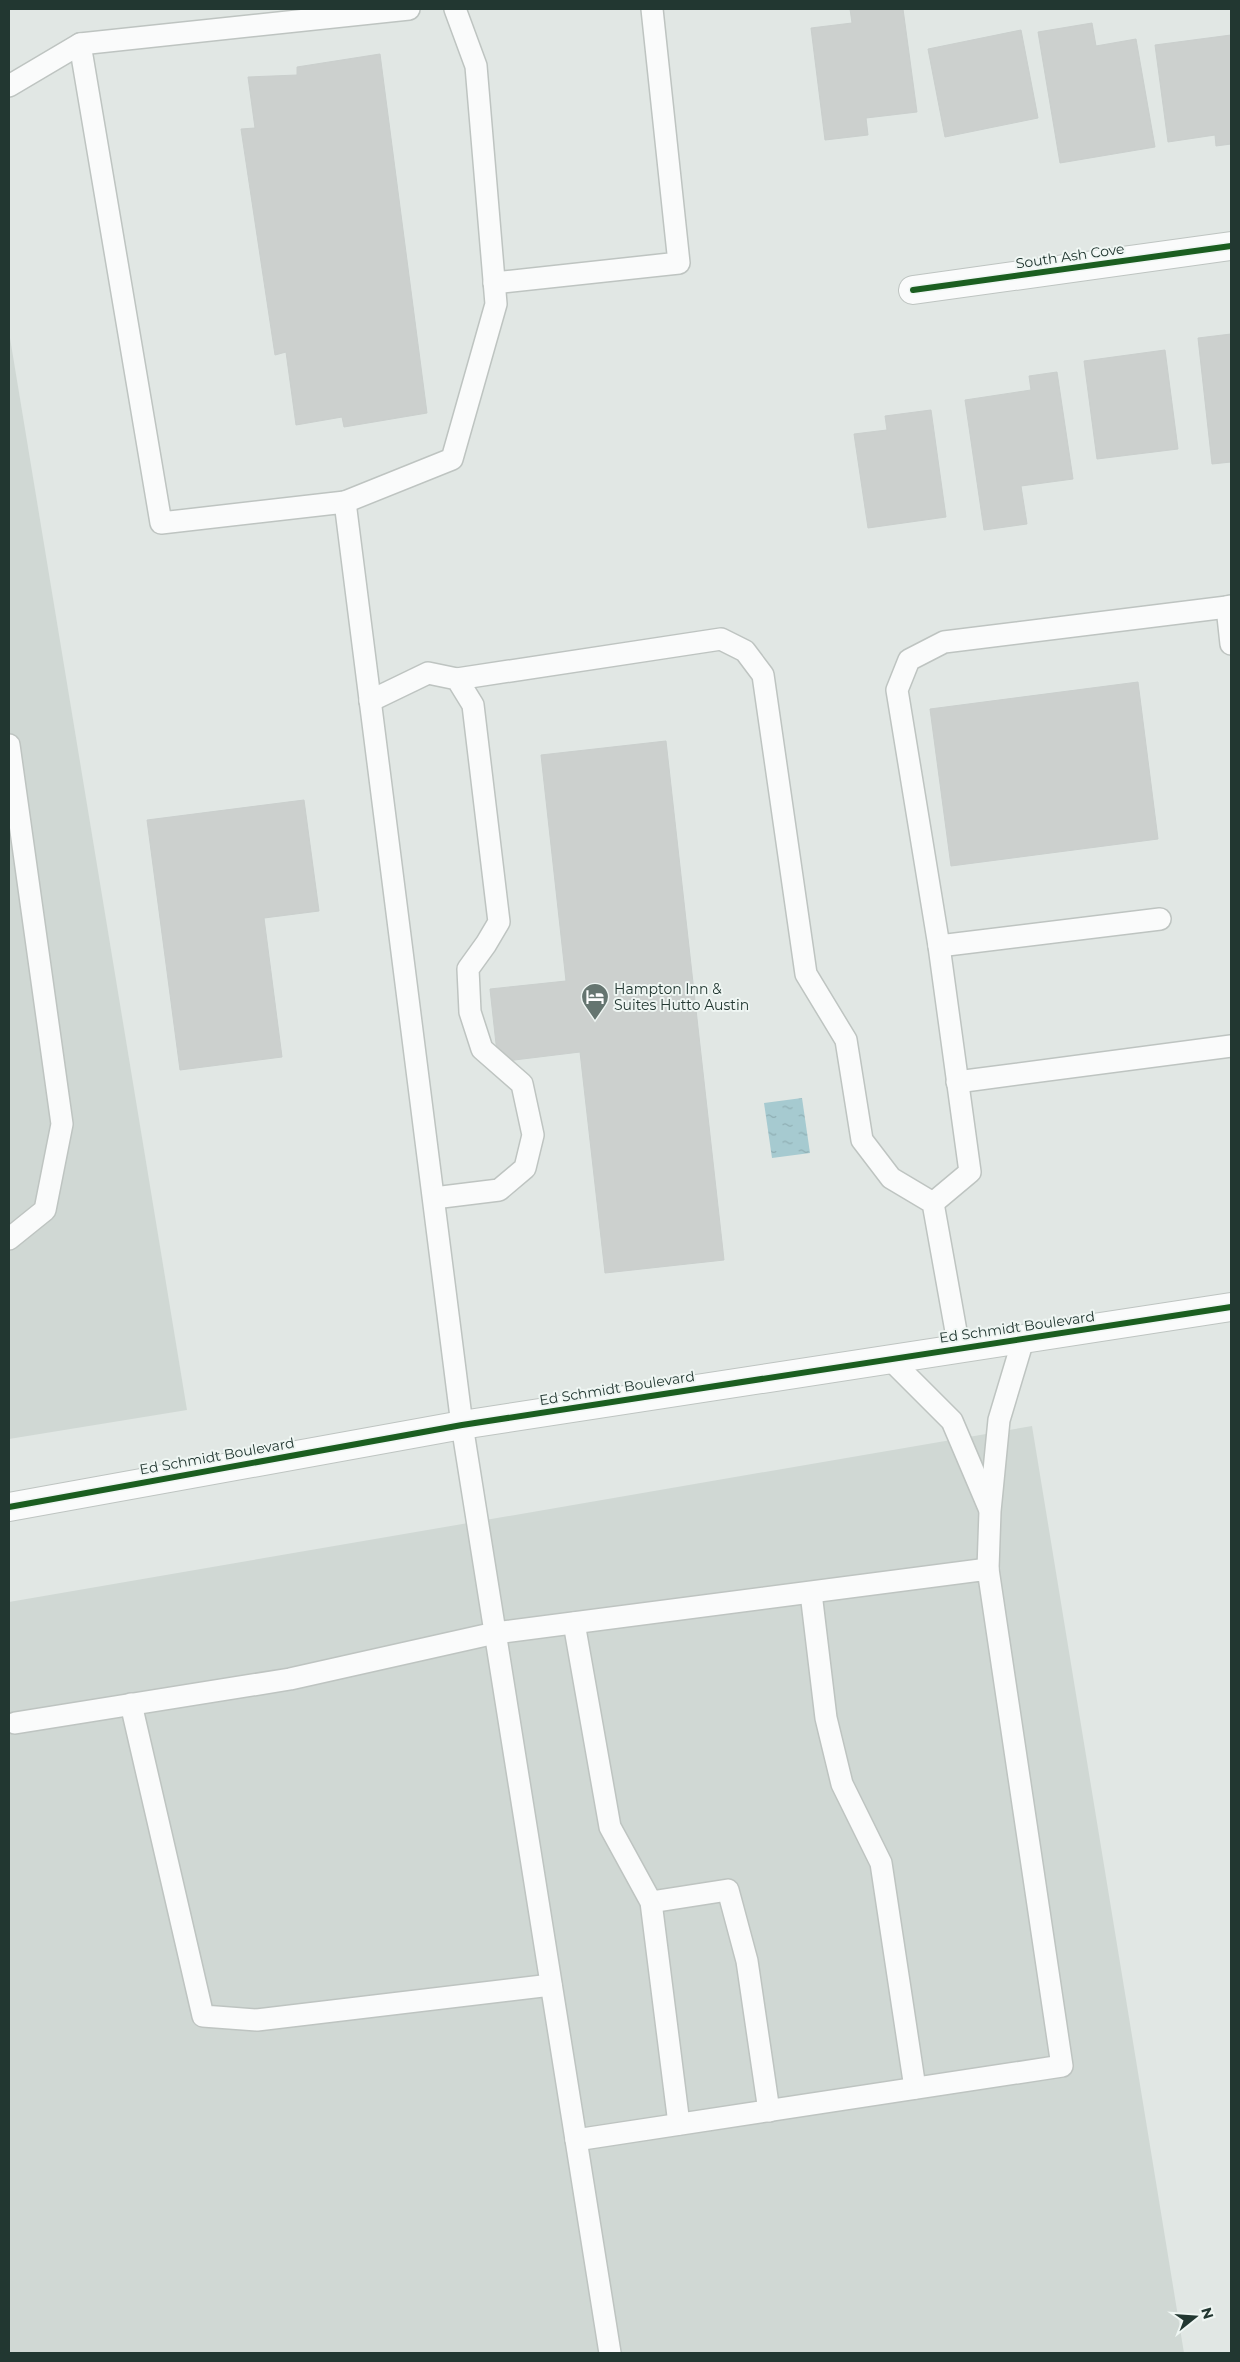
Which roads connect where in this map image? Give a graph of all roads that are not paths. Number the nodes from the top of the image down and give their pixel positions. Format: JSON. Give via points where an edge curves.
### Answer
{"nodes":[{"id":1,"x":409,"y":9,"type":"edge"},
{"id":2,"x":455,"y":9,"type":"edge"},
{"id":3,"x":652,"y":9,"type":"edge"},
{"id":4,"x":80,"y":44,"type":"junction"},
{"id":5,"x":9,"y":86,"type":"edge"},
{"id":6,"x":1231,"y":246,"type":"edge"},
{"id":7,"x":494,"y":283,"type":"junction"},
{"id":8,"x":913,"y":290,"type":"dead end"},
{"id":9,"x":345,"y":502,"type":"junction"},
{"id":10,"x":1229,"y":606,"type":"edge"},
{"id":11,"x":1231,"y":644,"type":"edge"},
{"id":12,"x":456,"y":679,"type":"junction"},
{"id":13,"x":370,"y":702,"type":"junction"},
{"id":14,"x":9,"y":745,"type":"edge"},
{"id":15,"x":1160,"y":918,"type":"dead end"},
{"id":16,"x":939,"y":946,"type":"junction"},
{"id":17,"x":1231,"y":1046,"type":"edge"},
{"id":18,"x":957,"y":1082,"type":"junction"},
{"id":19,"x":434,"y":1198,"type":"junction"},
{"id":20,"x":933,"y":1203,"type":"junction"},
{"id":21,"x":9,"y":1239,"type":"edge"},
{"id":22,"x":1231,"y":1308,"type":"edge"},
{"id":23,"x":1023,"y":1340,"type":"junction"},
{"id":24,"x":959,"y":1348,"type":"junction"},
{"id":25,"x":890,"y":1359,"type":"junction"},
{"id":26,"x":462,"y":1424,"type":"junction"},
{"id":27,"x":9,"y":1507,"type":"edge"},
{"id":28,"x":990,"y":1511,"type":"junction"},
{"id":29,"x":988,"y":1569,"type":"junction"},
{"id":30,"x":811,"y":1593,"type":"junction"},
{"id":31,"x":574,"y":1623,"type":"junction"},
{"id":32,"x":495,"y":1633,"type":"junction"},
{"id":33,"x":131,"y":1704,"type":"junction"},
{"id":34,"x":15,"y":1723,"type":"dead end"},
{"id":35,"x":651,"y":1902,"type":"junction"},
{"id":36,"x":551,"y":1985,"type":"junction"},
{"id":37,"x":915,"y":2088,"type":"junction"},
{"id":38,"x":769,"y":2111,"type":"junction"},
{"id":39,"x":679,"y":2124,"type":"junction"},
{"id":40,"x":576,"y":2140,"type":"junction"},
{"id":41,"x":610,"y":2353,"type":"edge"}],
"edges":[{"from":1,"to":4,"type":"lane"},
{"from":2,"to":7,"type":"lane","via":[[476,66]]},
{"from":3,"to":7,"type":"lane","via":[[679,263]]},
{"from":4,"to":5,"type":"lane"},
{"from":4,"to":9,"type":"lane","via":[[161,523]]},
{"from":6,"to":8,"type":"street","name":"South Ash Cove"},
{"from":7,"to":9,"type":"lane","via":[[496,304],[452,459]]},
{"from":9,"to":13,"type":"lane"},
{"from":10,"to":11,"type":"lane"},
{"from":10,"to":16,"type":"lane","via":[[944,642],[909,660],[897,690]]},
{"from":12,"to":13,"type":"lane","via":[[428,673]]},
{"from":12,"to":19,"type":"lane","via":[[473,705],[499,922],[468,968],[470,1012],[482,1049],[522,1084],[533,1136],[525,1168],[499,1190]]},
{"from":12,"to":20,"type":"lane","via":[[721,639],[745,651],[763,675],[806,974],[846,1040],[862,1140],[892,1178]]},
{"from":13,"to":19,"type":"lane"},
{"from":14,"to":21,"type":"lane","via":[[62,1124],[45,1210]]},
{"from":15,"to":16,"type":"lane"},
{"from":16,"to":18,"type":"lane"},
{"from":17,"to":18,"type":"lane"},
{"from":18,"to":20,"type":"lane","via":[[970,1172]]},
{"from":19,"to":26,"type":"lane"},
{"from":20,"to":24,"type":"lane"},
{"from":22,"to":23,"type":"street","name":"Ed Schmidt Boulevard"},
{"from":23,"to":24,"type":"street","name":"Ed Schmidt Boulevard"},
{"from":23,"to":28,"type":"lane","via":[[999,1420]]},
{"from":24,"to":25,"type":"street","name":"Ed Schmidt Boulevard"},
{"from":25,"to":26,"type":"street","name":"Ed Schmidt Boulevard"},
{"from":25,"to":28,"type":"lane","via":[[952,1421]]},
{"from":26,"to":27,"type":"street","name":"Ed Schmidt Boulevard"},
{"from":26,"to":32,"type":"lane"},
{"from":28,"to":29,"type":"lane"},
{"from":29,"to":30,"type":"lane"},
{"from":29,"to":37,"type":"lane","via":[[1062,2066]]},
{"from":30,"to":31,"type":"lane"},
{"from":30,"to":37,"type":"lane","via":[[826,1718],[842,1784],[881,1863]]},
{"from":31,"to":32,"type":"lane"},
{"from":31,"to":35,"type":"lane","via":[[610,1827]]},
{"from":32,"to":33,"type":"lane","via":[[290,1679]]},
{"from":32,"to":36,"type":"lane"},
{"from":33,"to":34,"type":"lane"},
{"from":33,"to":36,"type":"lane","via":[[203,2016],[257,2020]]},
{"from":35,"to":38,"type":"lane","via":[[728,1890],[747,1961]]},
{"from":35,"to":39,"type":"lane"},
{"from":36,"to":40,"type":"lane"},
{"from":37,"to":38,"type":"lane"},
{"from":38,"to":39,"type":"lane"},
{"from":39,"to":40,"type":"lane"},
{"from":40,"to":41,"type":"lane"}]}
